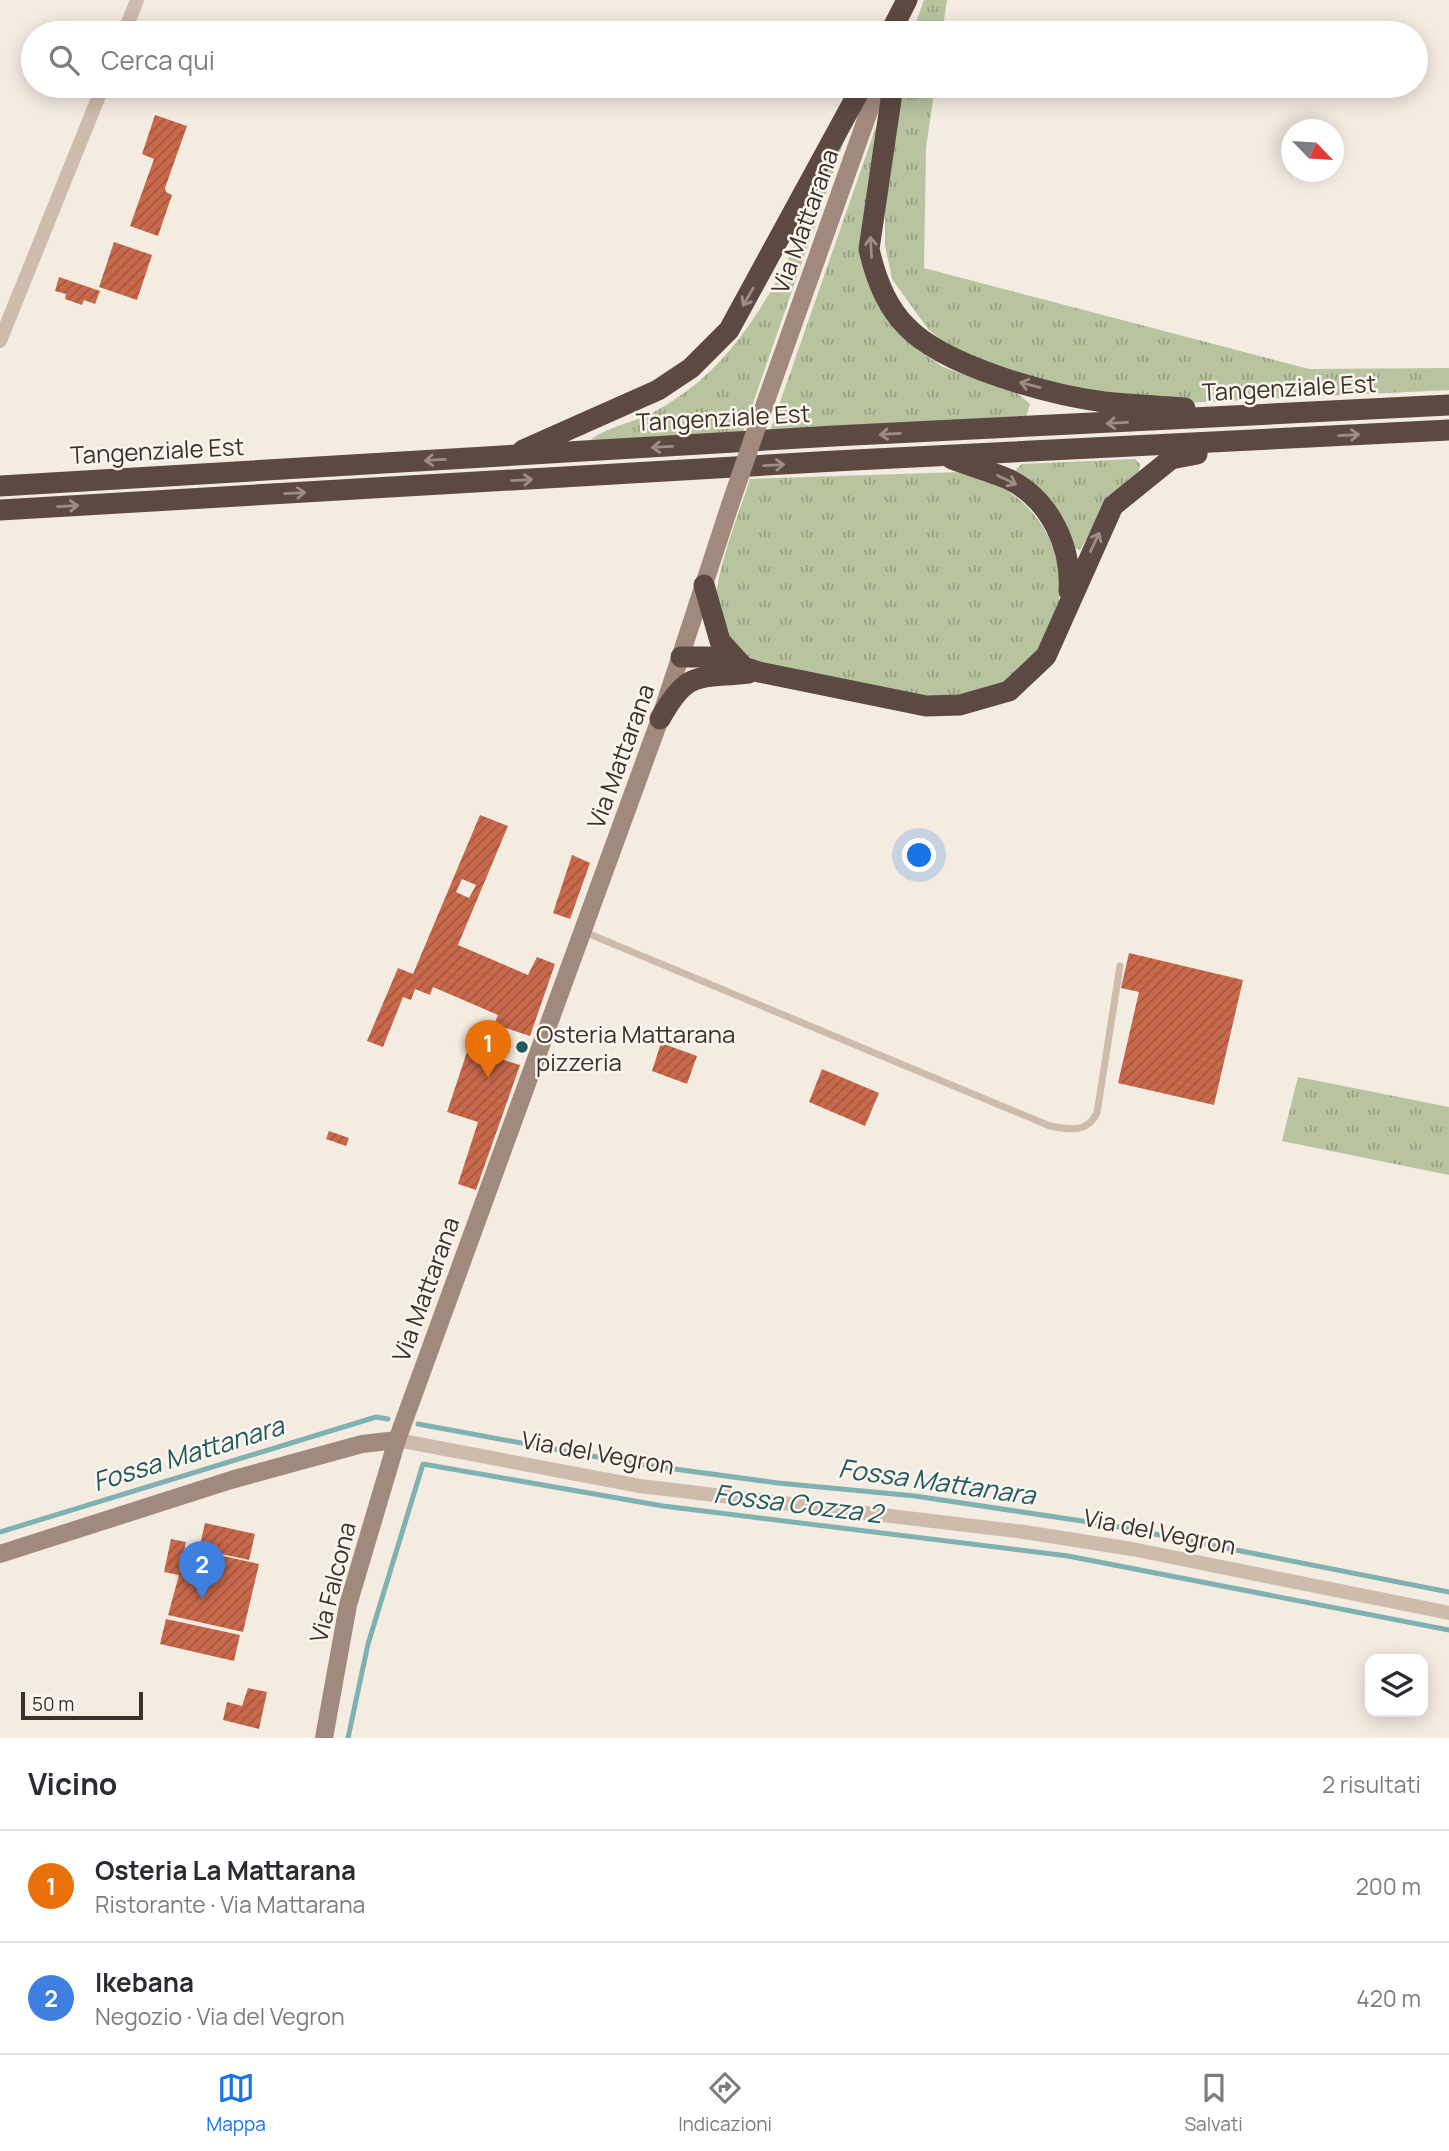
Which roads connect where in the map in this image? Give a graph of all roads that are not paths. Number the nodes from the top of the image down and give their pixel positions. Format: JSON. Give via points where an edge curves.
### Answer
{"nodes":[{"id":1,"x":137,"y":0,"type":"edge"},
{"id":2,"x":909,"y":0,"type":"edge"},
{"id":3,"x":129,"y":21,"type":"edge"},
{"id":4,"x":897,"y":21,"type":"edge"},
{"id":5,"x":901,"y":21,"type":"edge"},
{"id":6,"x":906,"y":21,"type":"edge"},
{"id":7,"x":98,"y":98,"type":"edge"},
{"id":8,"x":855,"y":98,"type":"edge"},
{"id":9,"x":874,"y":98,"type":"edge"},
{"id":10,"x":891,"y":98,"type":"edge"},
{"id":11,"x":0,"y":341,"type":"edge"},
{"id":12,"x":1449,"y":405,"type":"edge"},
{"id":13,"x":1267,"y":415,"type":"junction"},
{"id":14,"x":1449,"y":430,"type":"edge"},
{"id":15,"x":1320,"y":437,"type":"junction"},
{"id":16,"x":510,"y":456,"type":"junction"},
{"id":17,"x":943,"y":456,"type":"junction"},
{"id":18,"x":0,"y":486,"type":"edge"},
{"id":19,"x":0,"y":510,"type":"edge"},
{"id":20,"x":704,"y":585,"type":"junction"},
{"id":21,"x":1068,"y":605,"type":"junction"},
{"id":22,"x":681,"y":657,"type":"junction"},
{"id":23,"x":758,"y":672,"type":"junction"},
{"id":24,"x":707,"y":676,"type":"junction"},
{"id":25,"x":660,"y":719,"type":"junction"},
{"id":26,"x":581,"y":930,"type":"junction"},
{"id":27,"x":1120,"y":966,"type":"dead end"},
{"id":28,"x":397,"y":1440,"type":"junction"},
{"id":29,"x":0,"y":1554,"type":"edge"},
{"id":30,"x":1449,"y":1613,"type":"edge"},
{"id":31,"x":324,"y":1738,"type":"edge"}],
"edges":[{"from":1,"to":3,"type":"street"},
{"from":2,"to":4,"type":"highway"},
{"from":2,"to":5,"type":"street"},
{"from":2,"to":6,"type":"highway"},
{"from":7,"to":11,"type":"street"},
{"from":8,"to":16,"type":"highway","one_way":true,"via":[[729,330],[691,368],[658,390]]},
{"from":9,"to":20,"type":"street","name":"Via Mattarana","bridge":true},
{"from":13,"to":10,"type":"highway","one_way":true,"via":[[1102,402],[1023,384],[950,357],[905,326],[874,273],[869,249]]},
{"from":12,"to":13,"type":"highway","name":"Tangenziale Est"},
{"from":13,"to":16,"type":"highway","name":"Tangenziale Est","one_way":true},
{"from":15,"to":14,"type":"highway","name":"Tangenziale Est","one_way":true},
{"from":15,"to":17,"type":"highway","name":"Tangenziale Est"},
{"from":21,"to":15,"type":"highway","one_way":true,"via":[[1113,506],[1171,458]]},
{"from":16,"to":18,"type":"highway","name":"Tangenziale Est","one_way":true},
{"from":19,"to":17,"type":"highway","name":"Tangenziale Est","one_way":true},
{"from":17,"to":21,"type":"highway","one_way":true,"via":[[1010,480],[1049,516],[1068,557]]},
{"from":20,"to":22,"type":"street","name":"Via Mattarana"},
{"from":20,"to":23,"type":"highway","via":[[720,640],[741,664]]},
{"from":21,"to":23,"type":"highway","via":[[1046,656],[1026,678],[1009,691],[960,705],[926,706]]},
{"from":22,"to":23,"type":"highway","via":[[713,657]]},
{"from":22,"to":24,"type":"highway"},
{"from":22,"to":25,"type":"street","name":"Via Mattarana"},
{"from":23,"to":24,"type":"highway"},
{"from":24,"to":25,"type":"highway","via":[[681,687]]},
{"from":25,"to":26,"type":"street","name":"Via Mattarana"},
{"from":26,"to":27,"type":"lane","via":[[1068,1130],[1084,1128],[1097,1113]]},
{"from":26,"to":28,"type":"street","name":"Via Mattarana"},
{"from":28,"to":29,"type":"street","name":"Via del Vegron","via":[[362,1444],[231,1480]]},
{"from":28,"to":30,"type":"street","name":"Via del Vegron","via":[[640,1486],[1132,1549]]},
{"from":28,"to":31,"type":"street","name":"Via Falcona","via":[[348,1605]]}]}
